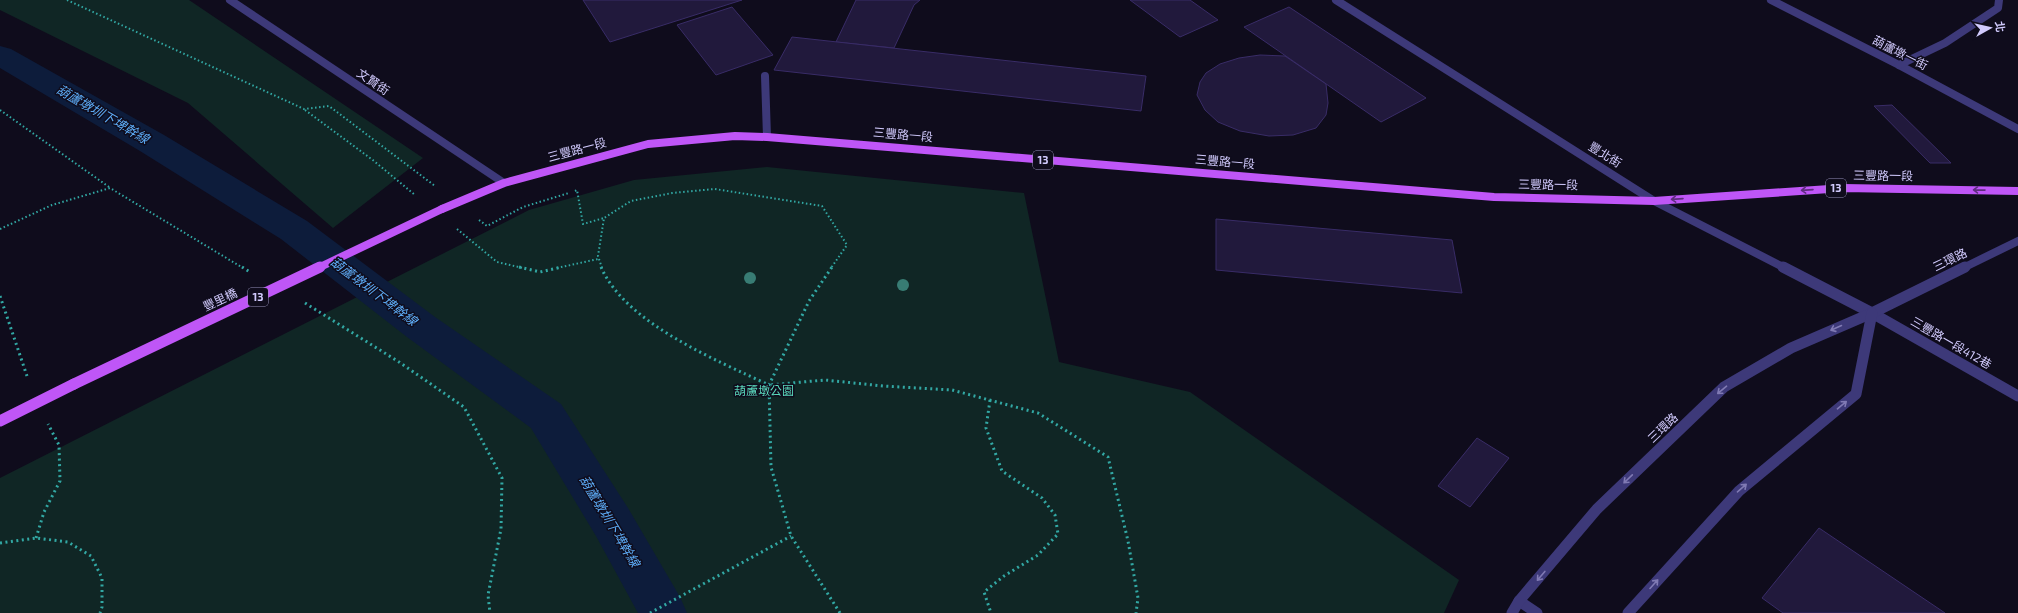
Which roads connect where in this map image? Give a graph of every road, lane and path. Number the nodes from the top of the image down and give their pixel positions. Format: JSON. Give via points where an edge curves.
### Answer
{"nodes":[{"id":1,"x":67,"y":0,"type":"edge"},
{"id":2,"x":230,"y":0,"type":"edge"},
{"id":3,"x":1336,"y":0,"type":"edge"},
{"id":4,"x":1770,"y":0,"type":"edge"},
{"id":5,"x":1999,"y":0,"type":"edge"},
{"id":6,"x":1900,"y":65,"type":"junction"},
{"id":7,"x":765,"y":76,"type":"dead end"},
{"id":8,"x":304,"y":109,"type":"junction"},
{"id":9,"x":0,"y":110,"type":"edge"},
{"id":10,"x":2018,"y":129,"type":"edge"},
{"id":11,"x":767,"y":137,"type":"junction"},
{"id":12,"x":374,"y":161,"type":"dead end"},
{"id":13,"x":504,"y":183,"type":"junction"},
{"id":14,"x":110,"y":188,"type":"junction"},
{"id":15,"x":438,"y":188,"type":"dead end"},
{"id":16,"x":2018,"y":191,"type":"edge"},
{"id":17,"x":1654,"y":201,"type":"junction"},
{"id":18,"x":442,"y":209,"type":"joint"},
{"id":19,"x":474,"y":217,"type":"dead end"},
{"id":20,"x":604,"y":218,"type":"junction"},
{"id":21,"x":0,"y":229,"type":"edge"},
{"id":22,"x":2018,"y":241,"type":"edge"},
{"id":23,"x":598,"y":259,"type":"junction"},
{"id":24,"x":498,"y":262,"type":"dead end"},
{"id":25,"x":255,"y":274,"type":"dead end"},
{"id":26,"x":0,"y":296,"type":"edge"},
{"id":27,"x":302,"y":302,"type":"dead end"},
{"id":28,"x":1872,"y":312,"type":"junction"},
{"id":29,"x":769,"y":385,"type":"junction"},
{"id":30,"x":2018,"y":396,"type":"edge"},
{"id":31,"x":990,"y":400,"type":"junction"},
{"id":32,"x":37,"y":402,"type":"junction"},
{"id":33,"x":0,"y":421,"type":"edge"},
{"id":34,"x":791,"y":536,"type":"junction"},
{"id":35,"x":36,"y":538,"type":"junction"},
{"id":36,"x":0,"y":543,"type":"edge"},
{"id":37,"x":1519,"y":601,"type":"junction"},
{"id":38,"x":100,"y":613,"type":"edge"},
{"id":39,"x":490,"y":613,"type":"edge"},
{"id":40,"x":650,"y":613,"type":"edge"},
{"id":41,"x":840,"y":613,"type":"edge"},
{"id":42,"x":991,"y":613,"type":"edge"},
{"id":43,"x":1136,"y":613,"type":"edge"},
{"id":44,"x":1512,"y":613,"type":"edge"},
{"id":45,"x":1537,"y":613,"type":"edge"},
{"id":46,"x":1628,"y":613,"type":"edge"}],
"edges":[{"from":1,"to":8,"type":"path"},
{"from":2,"to":13,"type":"street","name":"文賢街"},
{"from":3,"to":17,"type":"street","name":"豐北街"},
{"from":4,"to":6,"type":"street","name":"葫蘆墩一街"},
{"from":5,"to":6,"type":"street","via":[[1998,8],[1945,43]]},
{"from":6,"to":10,"type":"street","name":"葫蘆墩一街"},
{"from":7,"to":11,"type":"street"},
{"from":8,"to":12,"type":"path"},
{"from":8,"to":15,"type":"path","via":[[329,106]]},
{"from":9,"to":14,"type":"path"},
{"from":11,"to":13,"type":"main road","name":"三豐路一段","number":"13","via":[[734,136],[648,144]]},
{"from":11,"to":17,"type":"main road","name":"三豐路一段","number":"13","via":[[1494,197]]},
{"from":13,"to":18,"type":"main road","name":"三豐路一段","number":"13"},
{"from":14,"to":21,"type":"path","via":[[52,205]]},
{"from":14,"to":25,"type":"path"},
{"from":16,"to":17,"type":"main road","name":"三豐路一段","number":"13","one_way":true,"via":[[1844,188]]},
{"from":17,"to":28,"type":"street","name":"豐北街"},
{"from":18,"to":32,"type":"main road","name":"豐里橋","number":"13","bridge":true},
{"from":19,"to":20,"type":"path","via":[[486,226],[523,207],[577,190],[583,224]]},
{"from":20,"to":23,"type":"path"},
{"from":20,"to":29,"type":"path","via":[[631,201],[672,193],[715,189],[822,206],[847,245],[809,301]]},
{"from":22,"to":28,"type":"street","name":"三環路"},
{"from":23,"to":24,"type":"path","via":[[540,272]]},
{"from":23,"to":29,"type":"path","via":[[610,286],[642,316],[710,356]]},
{"from":26,"to":32,"type":"path"},
{"from":27,"to":39,"type":"path","via":[[399,362],[464,407],[502,478],[501,529],[488,595]]},
{"from":28,"to":30,"type":"street","name":"三豐路一段412巷"},
{"from":28,"to":37,"type":"street","name":"三環路","one_way":true,"via":[[1791,348],[1724,387],[1597,509]]},
{"from":46,"to":28,"type":"street","one_way":true,"via":[[1738,491],[1856,394]]},
{"from":29,"to":31,"type":"path","via":[[825,380],[952,390]]},
{"from":29,"to":34,"type":"path","via":[[771,467]]},
{"from":31,"to":42,"type":"path","via":[[986,428],[1002,471],[1042,498],[1055,515],[1058,534],[1038,555],[984,592]]},
{"from":31,"to":43,"type":"path","via":[[1038,413],[1108,457],[1128,541],[1138,598]]},
{"from":32,"to":33,"type":"main road","number":"13"},
{"from":32,"to":35,"type":"path","via":[[60,445],[60,481],[44,512]]},
{"from":34,"to":40,"type":"path"},
{"from":34,"to":41,"type":"path"},
{"from":35,"to":36,"type":"path"},
{"from":35,"to":38,"type":"path","via":[[68,542],[91,556],[102,578]]},
{"from":37,"to":44,"type":"street","name":"三環路"},
{"from":37,"to":45,"type":"street"}]}
